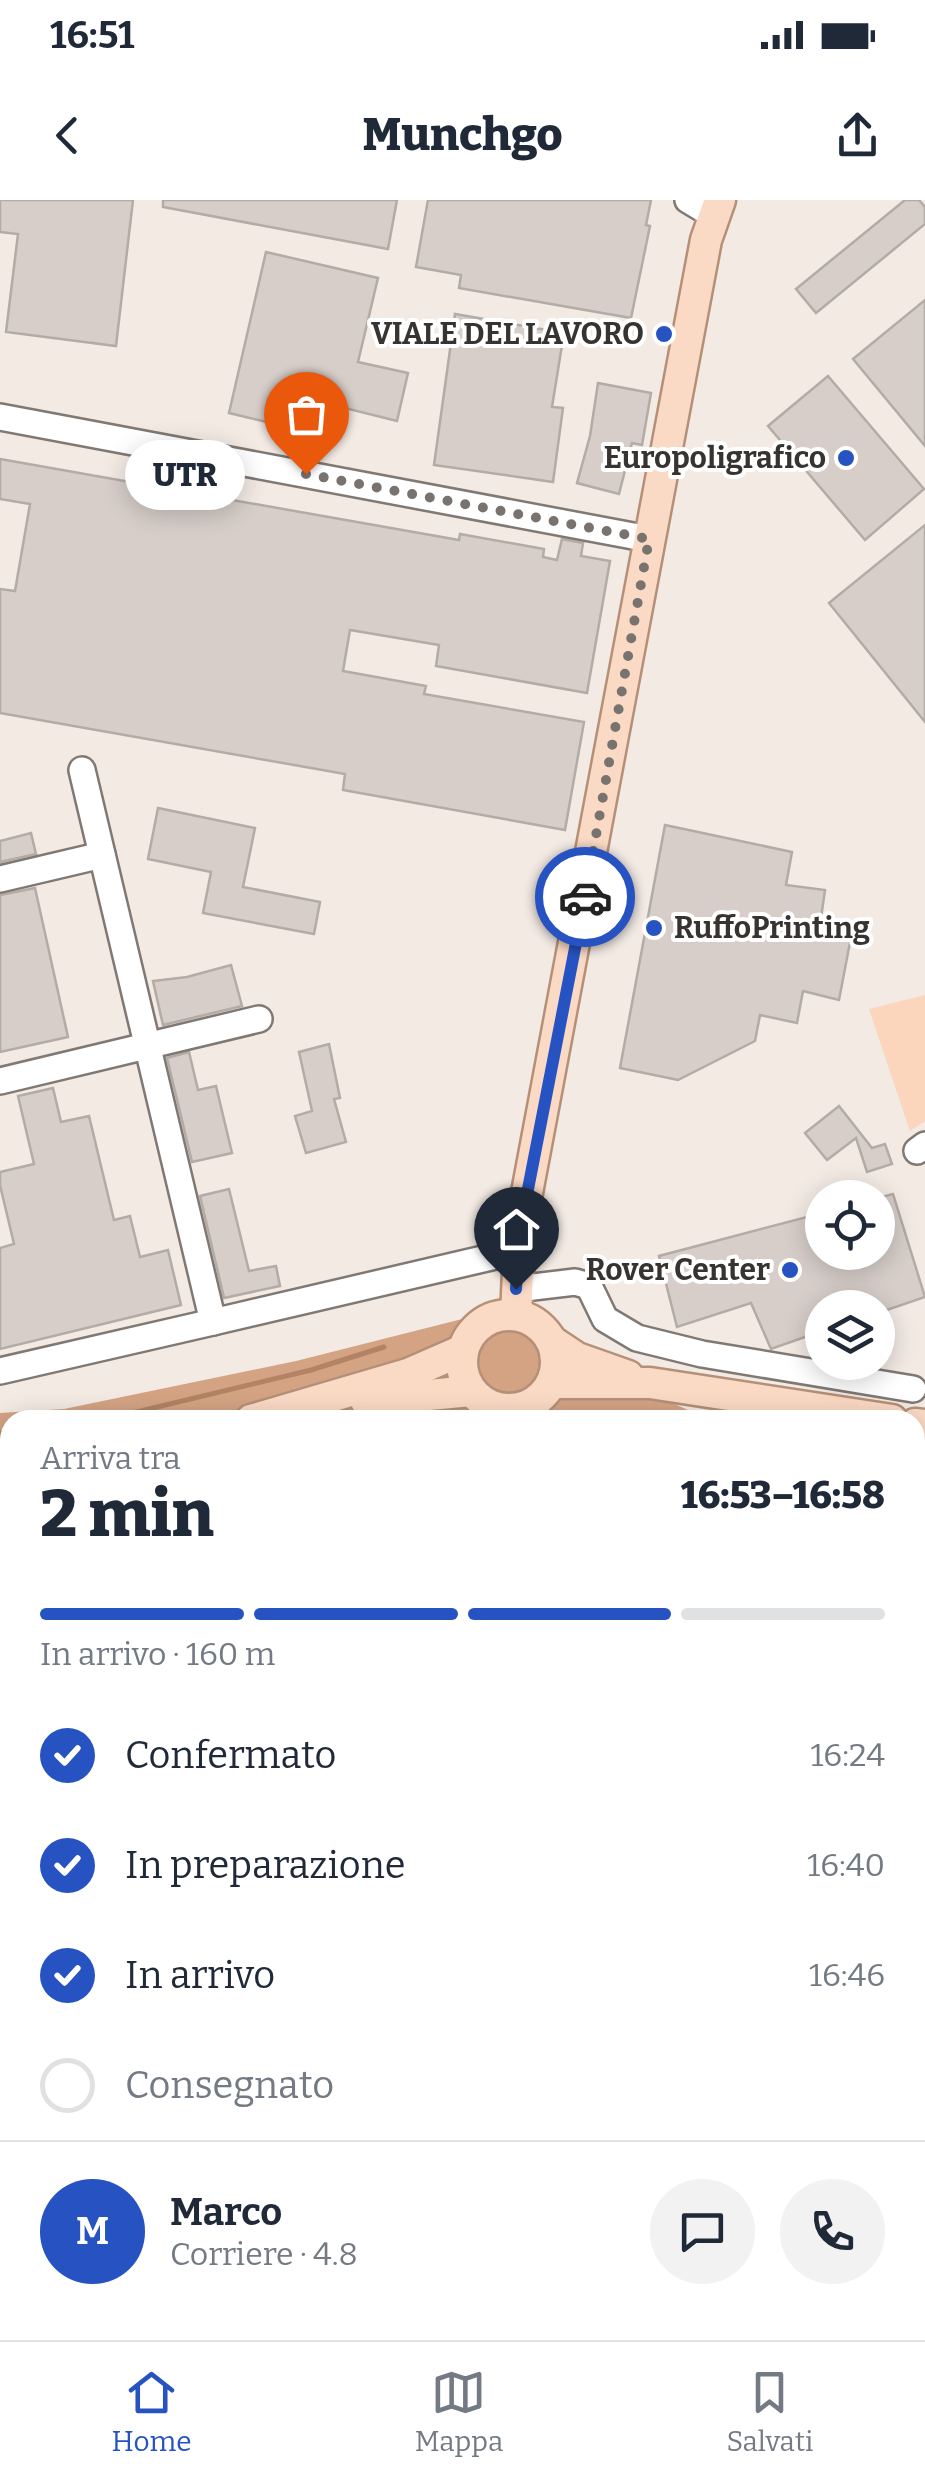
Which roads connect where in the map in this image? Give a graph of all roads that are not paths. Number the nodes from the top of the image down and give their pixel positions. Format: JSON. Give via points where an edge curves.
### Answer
{"nodes":[{"id":1,"x":707,"y":205,"type":"edge"},
{"id":2,"x":0,"y":417,"type":"edge"},
{"id":3,"x":649,"y":539,"type":"junction"},
{"id":4,"x":82,"y":770,"type":"dead end"},
{"id":5,"x":102,"y":855,"type":"junction"},
{"id":6,"x":0,"y":879,"type":"edge"},
{"id":7,"x":258,"y":1019,"type":"dead end"},
{"id":8,"x":148,"y":1046,"type":"junction"},
{"id":9,"x":0,"y":1081,"type":"edge"},
{"id":10,"x":517,"y":1251,"type":"junction"},
{"id":11,"x":516,"y":1302,"type":"junction"},
{"id":12,"x":213,"y":1322,"type":"junction"},
{"id":13,"x":553,"y":1342,"type":"junction"},
{"id":14,"x":464,"y":1350,"type":"junction"},
{"id":15,"x":0,"y":1372,"type":"edge"},
{"id":16,"x":553,"y":1383,"type":"junction"},
{"id":17,"x":650,"y":1383,"type":"junction"},
{"id":18,"x":912,"y":1390,"type":"dead end"},
{"id":19,"x":471,"y":1391,"type":"junction"},
{"id":20,"x":294,"y":1409,"type":"junction"},
{"id":21,"x":290,"y":1410,"type":"edge"},
{"id":22,"x":827,"y":1410,"type":"edge"}],
"edges":[{"from":1,"to":3,"type":"main road"},
{"from":2,"to":3,"type":"street"},
{"from":3,"to":10,"type":"main road"},
{"from":4,"to":5,"type":"street"},
{"from":5,"to":6,"type":"street"},
{"from":5,"to":8,"type":"street"},
{"from":7,"to":8,"type":"street"},
{"from":8,"to":9,"type":"street"},
{"from":8,"to":12,"type":"street"},
{"from":10,"to":11,"type":"main road"},
{"from":10,"to":12,"type":"street","via":[[325,1289]]},
{"from":11,"to":13,"type":"main road"},
{"from":11,"to":14,"type":"main road","via":[[483,1322]]},
{"from":11,"to":18,"type":"street","via":[[575,1282],[589,1286],[605,1319],[638,1338]]},
{"from":12,"to":15,"type":"street"},
{"from":13,"to":16,"type":"main road"},
{"from":13,"to":17,"type":"main road","via":[[577,1358]]},
{"from":14,"to":19,"type":"main road"},
{"from":14,"to":20,"type":"main road"},
{"from":16,"to":17,"type":"main road"},
{"from":16,"to":19,"type":"main road","via":[[530,1406],[514,1410],[498,1409]]},
{"from":17,"to":22,"type":"main road"},
{"from":19,"to":20,"type":"main road"},
{"from":20,"to":21,"type":"main road"}]}
